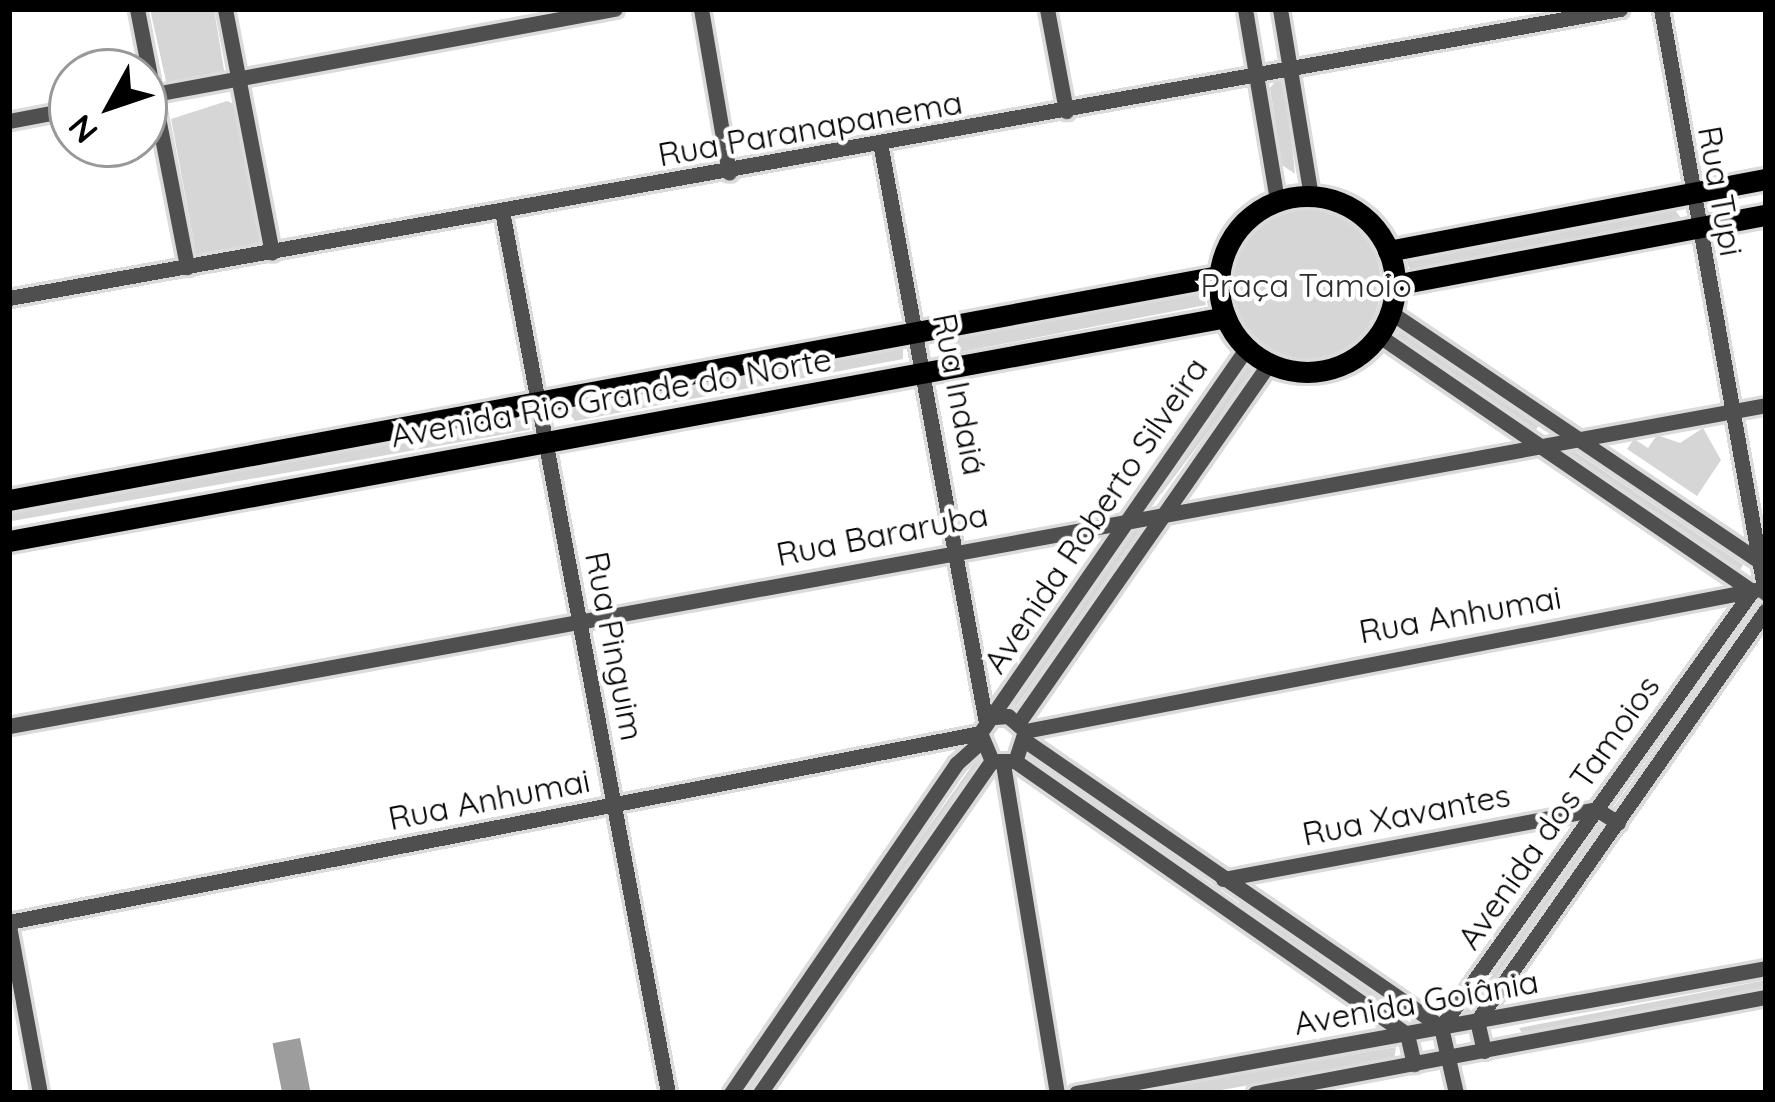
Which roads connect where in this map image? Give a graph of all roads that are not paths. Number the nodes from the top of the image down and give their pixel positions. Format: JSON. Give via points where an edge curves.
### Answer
{"nodes":[{"id":1,"x":137,"y":9,"type":"edge"},
{"id":2,"x":225,"y":9,"type":"edge"},
{"id":3,"x":615,"y":9,"type":"edge"},
{"id":4,"x":701,"y":9,"type":"edge"},
{"id":5,"x":1047,"y":9,"type":"edge"},
{"id":6,"x":1244,"y":9,"type":"edge"},
{"id":7,"x":1280,"y":9,"type":"edge"},
{"id":8,"x":1620,"y":9,"type":"edge"},
{"id":9,"x":1660,"y":9,"type":"edge"},
{"id":10,"x":142,"y":48,"type":"edge"},
{"id":11,"x":1290,"y":69,"type":"junction"},
{"id":12,"x":1256,"y":75,"type":"junction"},
{"id":13,"x":237,"y":78,"type":"junction"},
{"id":14,"x":168,"y":91,"type":"edge"},
{"id":15,"x":1066,"y":111,"type":"junction"},
{"id":16,"x":48,"y":115,"type":"edge"},
{"id":17,"x":9,"y":122,"type":"edge"},
{"id":18,"x":881,"y":148,"type":"junction"},
{"id":19,"x":165,"y":168,"type":"edge"},
{"id":20,"x":729,"y":173,"type":"junction"},
{"id":21,"x":1766,"y":179,"type":"edge"},
{"id":22,"x":1690,"y":194,"type":"junction"},
{"id":23,"x":1312,"y":196,"type":"junction"},
{"id":24,"x":1277,"y":201,"type":"junction"},
{"id":25,"x":502,"y":211,"type":"junction"},
{"id":26,"x":1766,"y":215,"type":"edge"},
{"id":27,"x":1696,"y":229,"type":"junction"},
{"id":28,"x":1388,"y":251,"type":"junction"},
{"id":29,"x":272,"y":252,"type":"junction"},
{"id":30,"x":187,"y":267,"type":"junction"},
{"id":31,"x":1219,"y":277,"type":"junction"},
{"id":32,"x":1394,"y":285,"type":"junction"},
{"id":33,"x":9,"y":298,"type":"edge"},
{"id":34,"x":1390,"y":312,"type":"junction"},
{"id":35,"x":1226,"y":317,"type":"junction"},
{"id":36,"x":918,"y":332,"type":"junction"},
{"id":37,"x":1378,"y":335,"type":"junction"},
{"id":38,"x":1246,"y":348,"type":"junction"},
{"id":39,"x":1269,"y":363,"type":"junction"},
{"id":40,"x":927,"y":373,"type":"junction"},
{"id":41,"x":542,"y":402,"type":"junction"},
{"id":42,"x":1766,"y":405,"type":"edge"},
{"id":43,"x":1731,"y":412,"type":"junction"},
{"id":44,"x":1570,"y":437,"type":"junction"},
{"id":45,"x":547,"y":442,"type":"junction"},
{"id":46,"x":1532,"y":443,"type":"junction"},
{"id":47,"x":9,"y":500,"type":"edge"},
{"id":48,"x":1166,"y":512,"type":"junction"},
{"id":49,"x":1126,"y":518,"type":"junction"},
{"id":50,"x":9,"y":541,"type":"edge"},
{"id":51,"x":959,"y":549,"type":"junction"},
{"id":52,"x":1760,"y":562,"type":"junction"},
{"id":53,"x":1762,"y":591,"type":"edge"},
{"id":54,"x":1766,"y":610,"type":"edge"},
{"id":55,"x":579,"y":622,"type":"junction"},
{"id":56,"x":9,"y":726,"type":"edge"},
{"id":57,"x":985,"y":729,"type":"junction"},
{"id":58,"x":1024,"y":732,"type":"junction"},
{"id":59,"x":1003,"y":762,"type":"junction"},
{"id":60,"x":614,"y":805,"type":"junction"},
{"id":61,"x":1596,"y":809,"type":"junction"},
{"id":62,"x":1618,"y":823,"type":"junction"},
{"id":63,"x":1223,"y":878,"type":"junction"},
{"id":64,"x":1211,"y":896,"type":"junction"},
{"id":65,"x":9,"y":924,"type":"edge"},
{"id":66,"x":1766,"y":968,"type":"edge"},
{"id":67,"x":1766,"y":997,"type":"edge"},
{"id":68,"x":1478,"y":1022,"type":"junction"},
{"id":69,"x":1442,"y":1028,"type":"junction"},
{"id":70,"x":1407,"y":1034,"type":"junction"},
{"id":71,"x":1484,"y":1051,"type":"junction"},
{"id":72,"x":1449,"y":1058,"type":"junction"},
{"id":73,"x":1414,"y":1064,"type":"junction"},
{"id":74,"x":40,"y":1093,"type":"edge"},
{"id":75,"x":668,"y":1093,"type":"edge"},
{"id":76,"x":731,"y":1093,"type":"edge"},
{"id":77,"x":760,"y":1093,"type":"edge"},
{"id":78,"x":1057,"y":1093,"type":"edge"},
{"id":79,"x":1076,"y":1093,"type":"edge"},
{"id":80,"x":1255,"y":1093,"type":"edge"},
{"id":81,"x":1456,"y":1093,"type":"edge"}],
"edges":[{"from":1,"to":10,"type":"street"},
{"from":2,"to":13,"type":"street"},
{"from":3,"to":13,"type":"street"},
{"from":4,"to":20,"type":"street"},
{"from":5,"to":15,"type":"street"},
{"from":6,"to":12,"type":"street"},
{"from":7,"to":11,"type":"street"},
{"from":8,"to":11,"type":"street","name":"Rua Paranapanema"},
{"from":9,"to":22,"type":"street","name":"Rua Tupi"},
{"from":11,"to":12,"type":"street","name":"Rua Paranapanema"},
{"from":11,"to":23,"type":"street"},
{"from":12,"to":15,"type":"street","name":"Rua Paranapanema"},
{"from":12,"to":24,"type":"street"},
{"from":13,"to":14,"type":"street"},
{"from":13,"to":29,"type":"street"},
{"from":15,"to":18,"type":"street","name":"Rua Paranapanema"},
{"from":16,"to":17,"type":"street"},
{"from":18,"to":20,"type":"street","name":"Rua Paranapanema"},
{"from":18,"to":36,"type":"street","name":"Rua Indaiá"},
{"from":19,"to":30,"type":"street"},
{"from":20,"to":25,"type":"street","name":"Rua Paranapanema"},
{"from":21,"to":22,"type":"main road"},
{"from":22,"to":27,"type":"street","name":"Rua Tupi"},
{"from":22,"to":28,"type":"main road"},
{"from":23,"to":24,"type":"main road"},
{"from":23,"to":28,"type":"main road","via":[[1358,213]]},
{"from":24,"to":31,"type":"main road","via":[[1244,222]]},
{"from":25,"to":29,"type":"street","name":"Rua Paranapanema"},
{"from":25,"to":41,"type":"street","name":"Rua Pinguim"},
{"from":26,"to":27,"type":"main road"},
{"from":27,"to":32,"type":"main road"},
{"from":27,"to":43,"type":"street","name":"Rua Tupi"},
{"from":28,"to":32,"type":"main road"},
{"from":29,"to":30,"type":"street","name":"Rua Paranapanema"},
{"from":30,"to":33,"type":"street","name":"Rua Paranapanema"},
{"from":31,"to":35,"type":"main road"},
{"from":31,"to":36,"type":"main road","name":"Avenida Rio Grande do Norte"},
{"from":32,"to":34,"type":"main road"},
{"from":34,"to":37,"type":"main road"},
{"from":34,"to":44,"type":"street"},
{"from":35,"to":38,"type":"main road"},
{"from":35,"to":40,"type":"main road","name":"Avenida Rio Grande do Norte"},
{"from":36,"to":40,"type":"street","name":"Rua Indaiá"},
{"from":36,"to":41,"type":"main road","name":"Avenida Rio Grande do Norte"},
{"from":37,"to":39,"type":"main road","via":[[1329,369]]},
{"from":37,"to":46,"type":"street"},
{"from":38,"to":39,"type":"main road"},
{"from":38,"to":49,"type":"street","name":"Avenida Roberto Silveira"},
{"from":39,"to":48,"type":"street","name":"Avenida Roberto Silveira"},
{"from":40,"to":45,"type":"main road","name":"Avenida Rio Grande do Norte"},
{"from":40,"to":51,"type":"street","name":"Rua Indaiá"},
{"from":41,"to":45,"type":"street","name":"Rua Pinguim"},
{"from":41,"to":47,"type":"main road","name":"Avenida Rio Grande do Norte"},
{"from":42,"to":43,"type":"street","name":"Rua Bararuba"},
{"from":43,"to":44,"type":"street","name":"Rua Bararuba"},
{"from":43,"to":52,"type":"street","name":"Rua Tupi"},
{"from":44,"to":46,"type":"street","name":"Rua Bararuba"},
{"from":44,"to":52,"type":"street"},
{"from":45,"to":50,"type":"main road","name":"Avenida Rio Grande do Norte"},
{"from":45,"to":55,"type":"street","name":"Rua Pinguim"},
{"from":46,"to":48,"type":"street","name":"Rua Bararuba"},
{"from":46,"to":53,"type":"street"},
{"from":48,"to":49,"type":"street","name":"Rua Bararuba"},
{"from":48,"to":58,"type":"street","name":"Avenida Roberto Silveira"},
{"from":49,"to":51,"type":"street","name":"Rua Bararuba"},
{"from":49,"to":57,"type":"street","name":"Avenida Roberto Silveira"},
{"from":51,"to":55,"type":"street","name":"Rua Bararuba"},
{"from":51,"to":57,"type":"street","name":"Rua Indaiá"},
{"from":52,"to":53,"type":"street","name":"Rua Tupi"},
{"from":53,"to":58,"type":"street","name":"Rua Anhumai"},
{"from":53,"to":61,"type":"street","name":"Avenida dos Tamoios"},
{"from":54,"to":62,"type":"street","name":"Avenida dos Tamoios"},
{"from":55,"to":56,"type":"street","name":"Rua Bararuba"},
{"from":55,"to":60,"type":"street","name":"Rua Pinguim"},
{"from":57,"to":58,"type":"street"},
{"from":57,"to":59,"type":"street"},
{"from":57,"to":60,"type":"street","name":"Rua Anhumai"},
{"from":57,"to":76,"type":"street","name":"Avenida Roberto Silveira"},
{"from":58,"to":59,"type":"street","name":"Avenida Roberto Silveira"},
{"from":58,"to":63,"type":"street"},
{"from":59,"to":64,"type":"street"},
{"from":59,"to":77,"type":"street"},
{"from":59,"to":78,"type":"street"},
{"from":60,"to":65,"type":"street","name":"Rua Anhumai"},
{"from":60,"to":75,"type":"street","name":"Rua Pinguim"},
{"from":61,"to":62,"type":"street"},
{"from":61,"to":63,"type":"street","name":"Rua Xavantes"},
{"from":61,"to":69,"type":"street","name":"Avenida dos Tamoios"},
{"from":62,"to":68,"type":"street","name":"Avenida dos Tamoios"},
{"from":63,"to":64,"type":"street"},
{"from":63,"to":69,"type":"street"},
{"from":64,"to":70,"type":"street"},
{"from":65,"to":74,"type":"street"},
{"from":66,"to":68,"type":"street","name":"Avenida Goiânia"},
{"from":67,"to":71,"type":"street","name":"Avenida Goiânia"},
{"from":68,"to":69,"type":"street","name":"Avenida Goiânia"},
{"from":68,"to":71,"type":"street"},
{"from":69,"to":70,"type":"street","name":"Avenida Goiânia"},
{"from":69,"to":72,"type":"street"},
{"from":70,"to":73,"type":"street"},
{"from":70,"to":79,"type":"street","name":"Avenida Goiânia"},
{"from":71,"to":72,"type":"street","name":"Avenida Goiânia"},
{"from":72,"to":73,"type":"street","name":"Avenida Goiânia"},
{"from":72,"to":81,"type":"street"},
{"from":73,"to":80,"type":"street","name":"Avenida Goiânia"}]}
